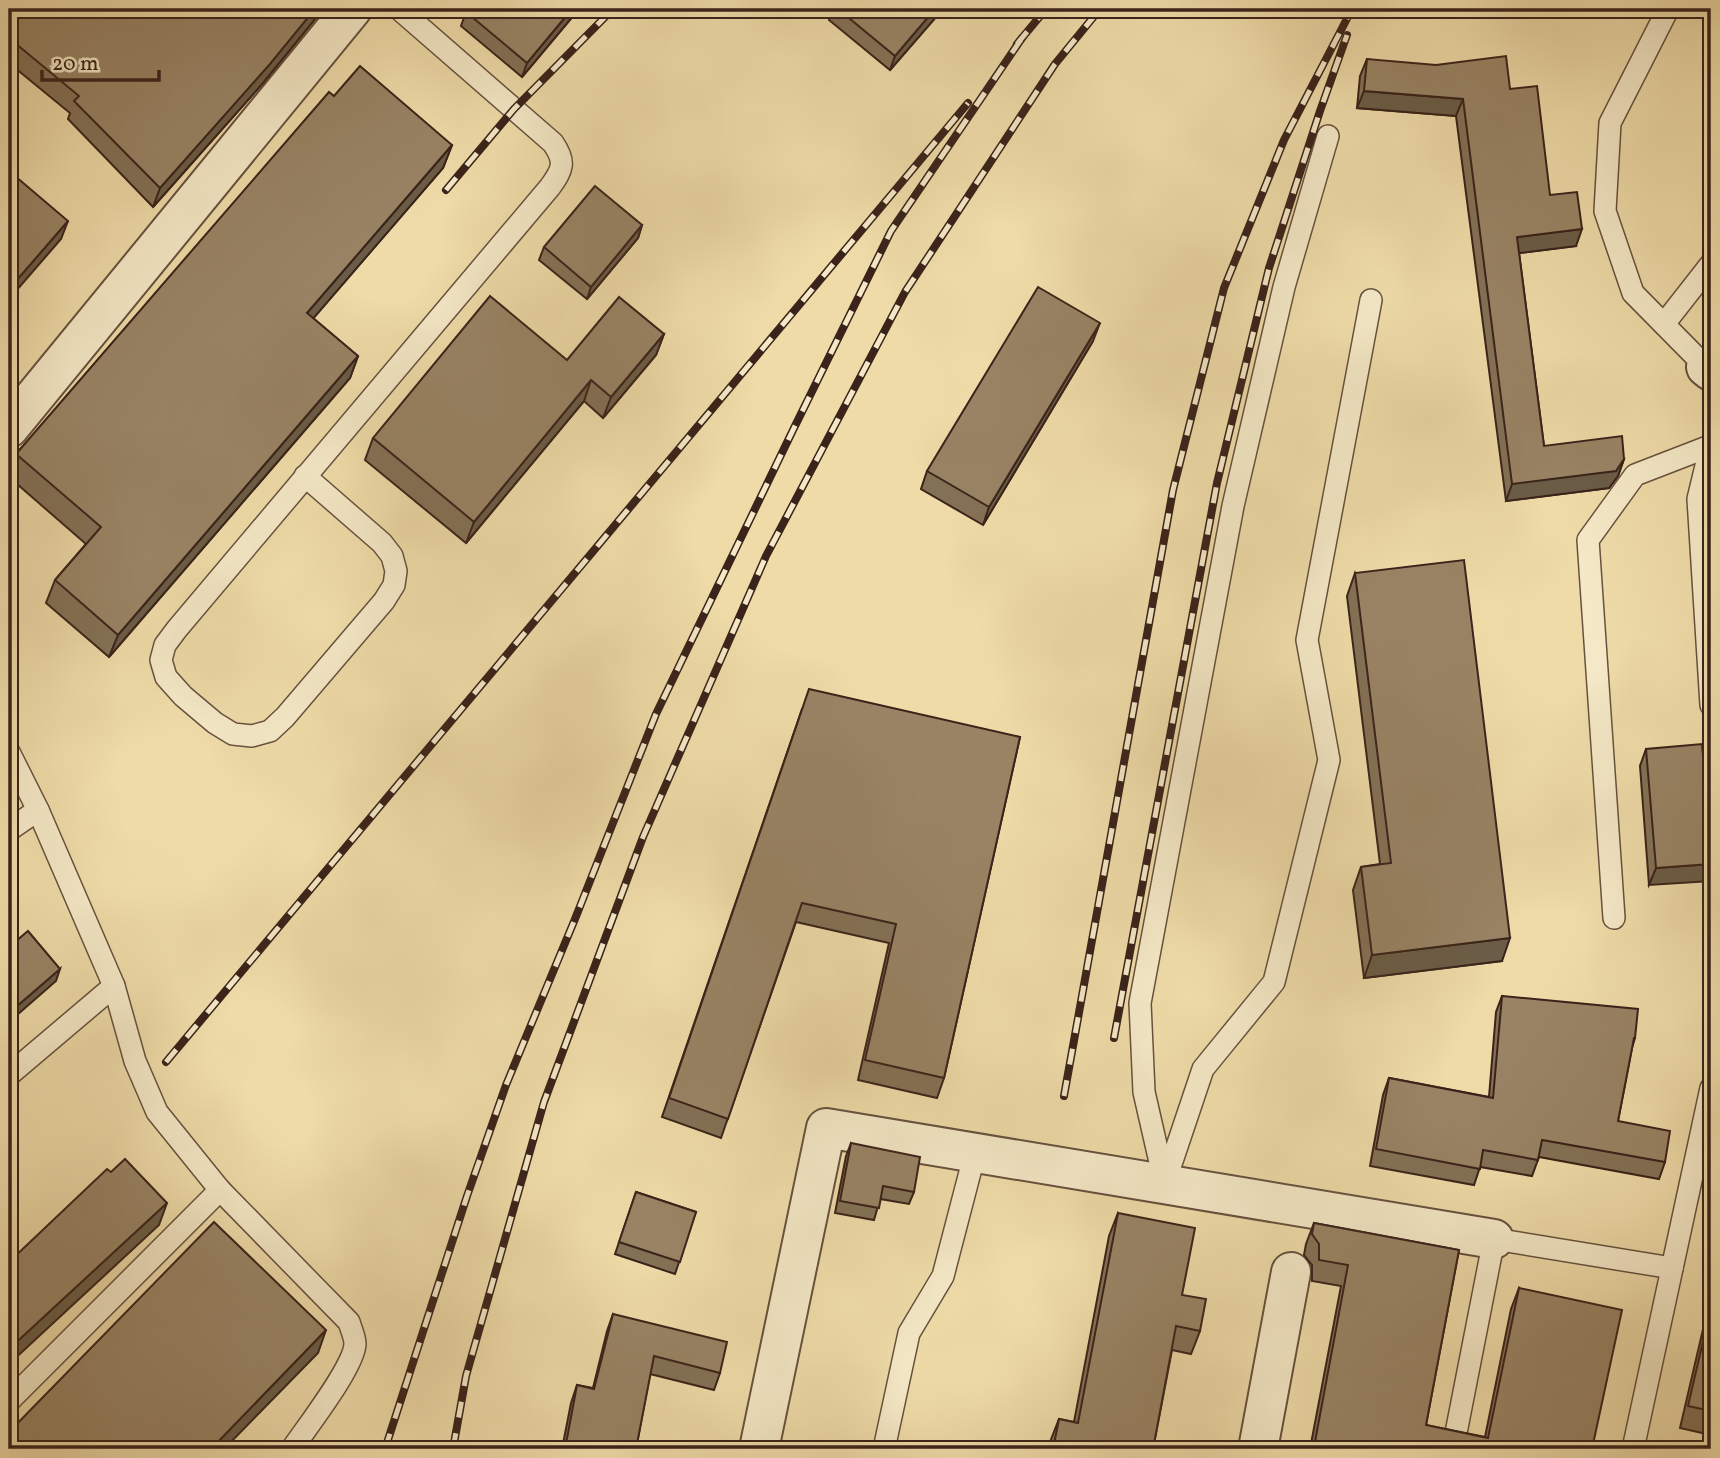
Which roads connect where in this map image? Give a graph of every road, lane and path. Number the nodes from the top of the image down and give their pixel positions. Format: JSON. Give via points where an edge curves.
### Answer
{"nodes":[{"id":1,"x":352,"y":9,"type":"edge"},
{"id":2,"x":399,"y":9,"type":"edge"},
{"id":3,"x":1668,"y":9,"type":"edge"},
{"id":4,"x":1328,"y":136,"type":"dead end"},
{"id":5,"x":1711,"y":264,"type":"edge"},
{"id":6,"x":1371,"y":300,"type":"dead end"},
{"id":7,"x":1664,"y":324,"type":"junction"},
{"id":8,"x":1709,"y":369,"type":"edge"},
{"id":9,"x":9,"y":428,"type":"edge"},
{"id":10,"x":1711,"y":445,"type":"edge"},
{"id":11,"x":305,"y":476,"type":"junction"},
{"id":12,"x":1711,"y":705,"type":"edge"},
{"id":13,"x":9,"y":752,"type":"edge"},
{"id":14,"x":38,"y":810,"type":"junction"},
{"id":15,"x":9,"y":830,"type":"edge"},
{"id":16,"x":1614,"y":918,"type":"dead end"},
{"id":17,"x":114,"y":986,"type":"junction"},
{"id":18,"x":9,"y":1075,"type":"edge"},
{"id":19,"x":1711,"y":1088,"type":"edge"},
{"id":20,"x":975,"y":1153,"type":"junction"},
{"id":21,"x":1164,"y":1184,"type":"junction"},
{"id":22,"x":220,"y":1190,"type":"junction"},
{"id":23,"x":1494,"y":1239,"type":"junction"},
{"id":24,"x":1672,"y":1268,"type":"junction"},
{"id":25,"x":1291,"y":1272,"type":"dead end"},
{"id":26,"x":9,"y":1401,"type":"edge"},
{"id":27,"x":1455,"y":1438,"type":"edge"},
{"id":28,"x":292,"y":1449,"type":"edge"},
{"id":29,"x":759,"y":1449,"type":"edge"},
{"id":30,"x":884,"y":1449,"type":"edge"},
{"id":31,"x":1258,"y":1449,"type":"edge"},
{"id":32,"x":1633,"y":1449,"type":"edge"}],
"edges":[{"from":1,"to":9,"type":"street"},
{"from":2,"to":11,"type":"lane","via":[[553,143],[562,166],[550,187]]},
{"from":3,"to":7,"type":"lane","via":[[1610,123],[1605,211],[1633,293]]},
{"from":4,"to":21,"type":"lane","via":[[1284,287],[1233,506],[1140,1003],[1144,1092]]},
{"from":5,"to":7,"type":"lane"},
{"from":6,"to":21,"type":"lane","via":[[1307,640],[1329,760],[1274,982],[1203,1069]]},
{"from":7,"to":8,"type":"lane"},
{"from":10,"to":12,"type":"lane","via":[[1698,499]]},
{"from":10,"to":16,"type":"lane","via":[[1635,475],[1588,540]]},
{"from":11,"to":11,"type":"lane","via":[[165,645],[161,660],[166,677],[233,734],[270,732],[394,585],[392,556],[382,542]]},
{"from":13,"to":14,"type":"lane"},
{"from":14,"to":15,"type":"lane"},
{"from":14,"to":17,"type":"lane"},
{"from":17,"to":18,"type":"lane"},
{"from":17,"to":22,"type":"lane","via":[[135,1061],[157,1112]]},
{"from":19,"to":24,"type":"lane"},
{"from":20,"to":21,"type":"street"},
{"from":20,"to":29,"type":"street","via":[[826,1128]]},
{"from":20,"to":30,"type":"lane","via":[[943,1276],[909,1333]]},
{"from":21,"to":23,"type":"street"},
{"from":22,"to":26,"type":"lane"},
{"from":22,"to":28,"type":"lane","via":[[349,1322],[355,1343],[351,1360]]},
{"from":23,"to":24,"type":"lane"},
{"from":23,"to":27,"type":"lane"},
{"from":24,"to":32,"type":"lane"},
{"from":25,"to":31,"type":"street"}]}
